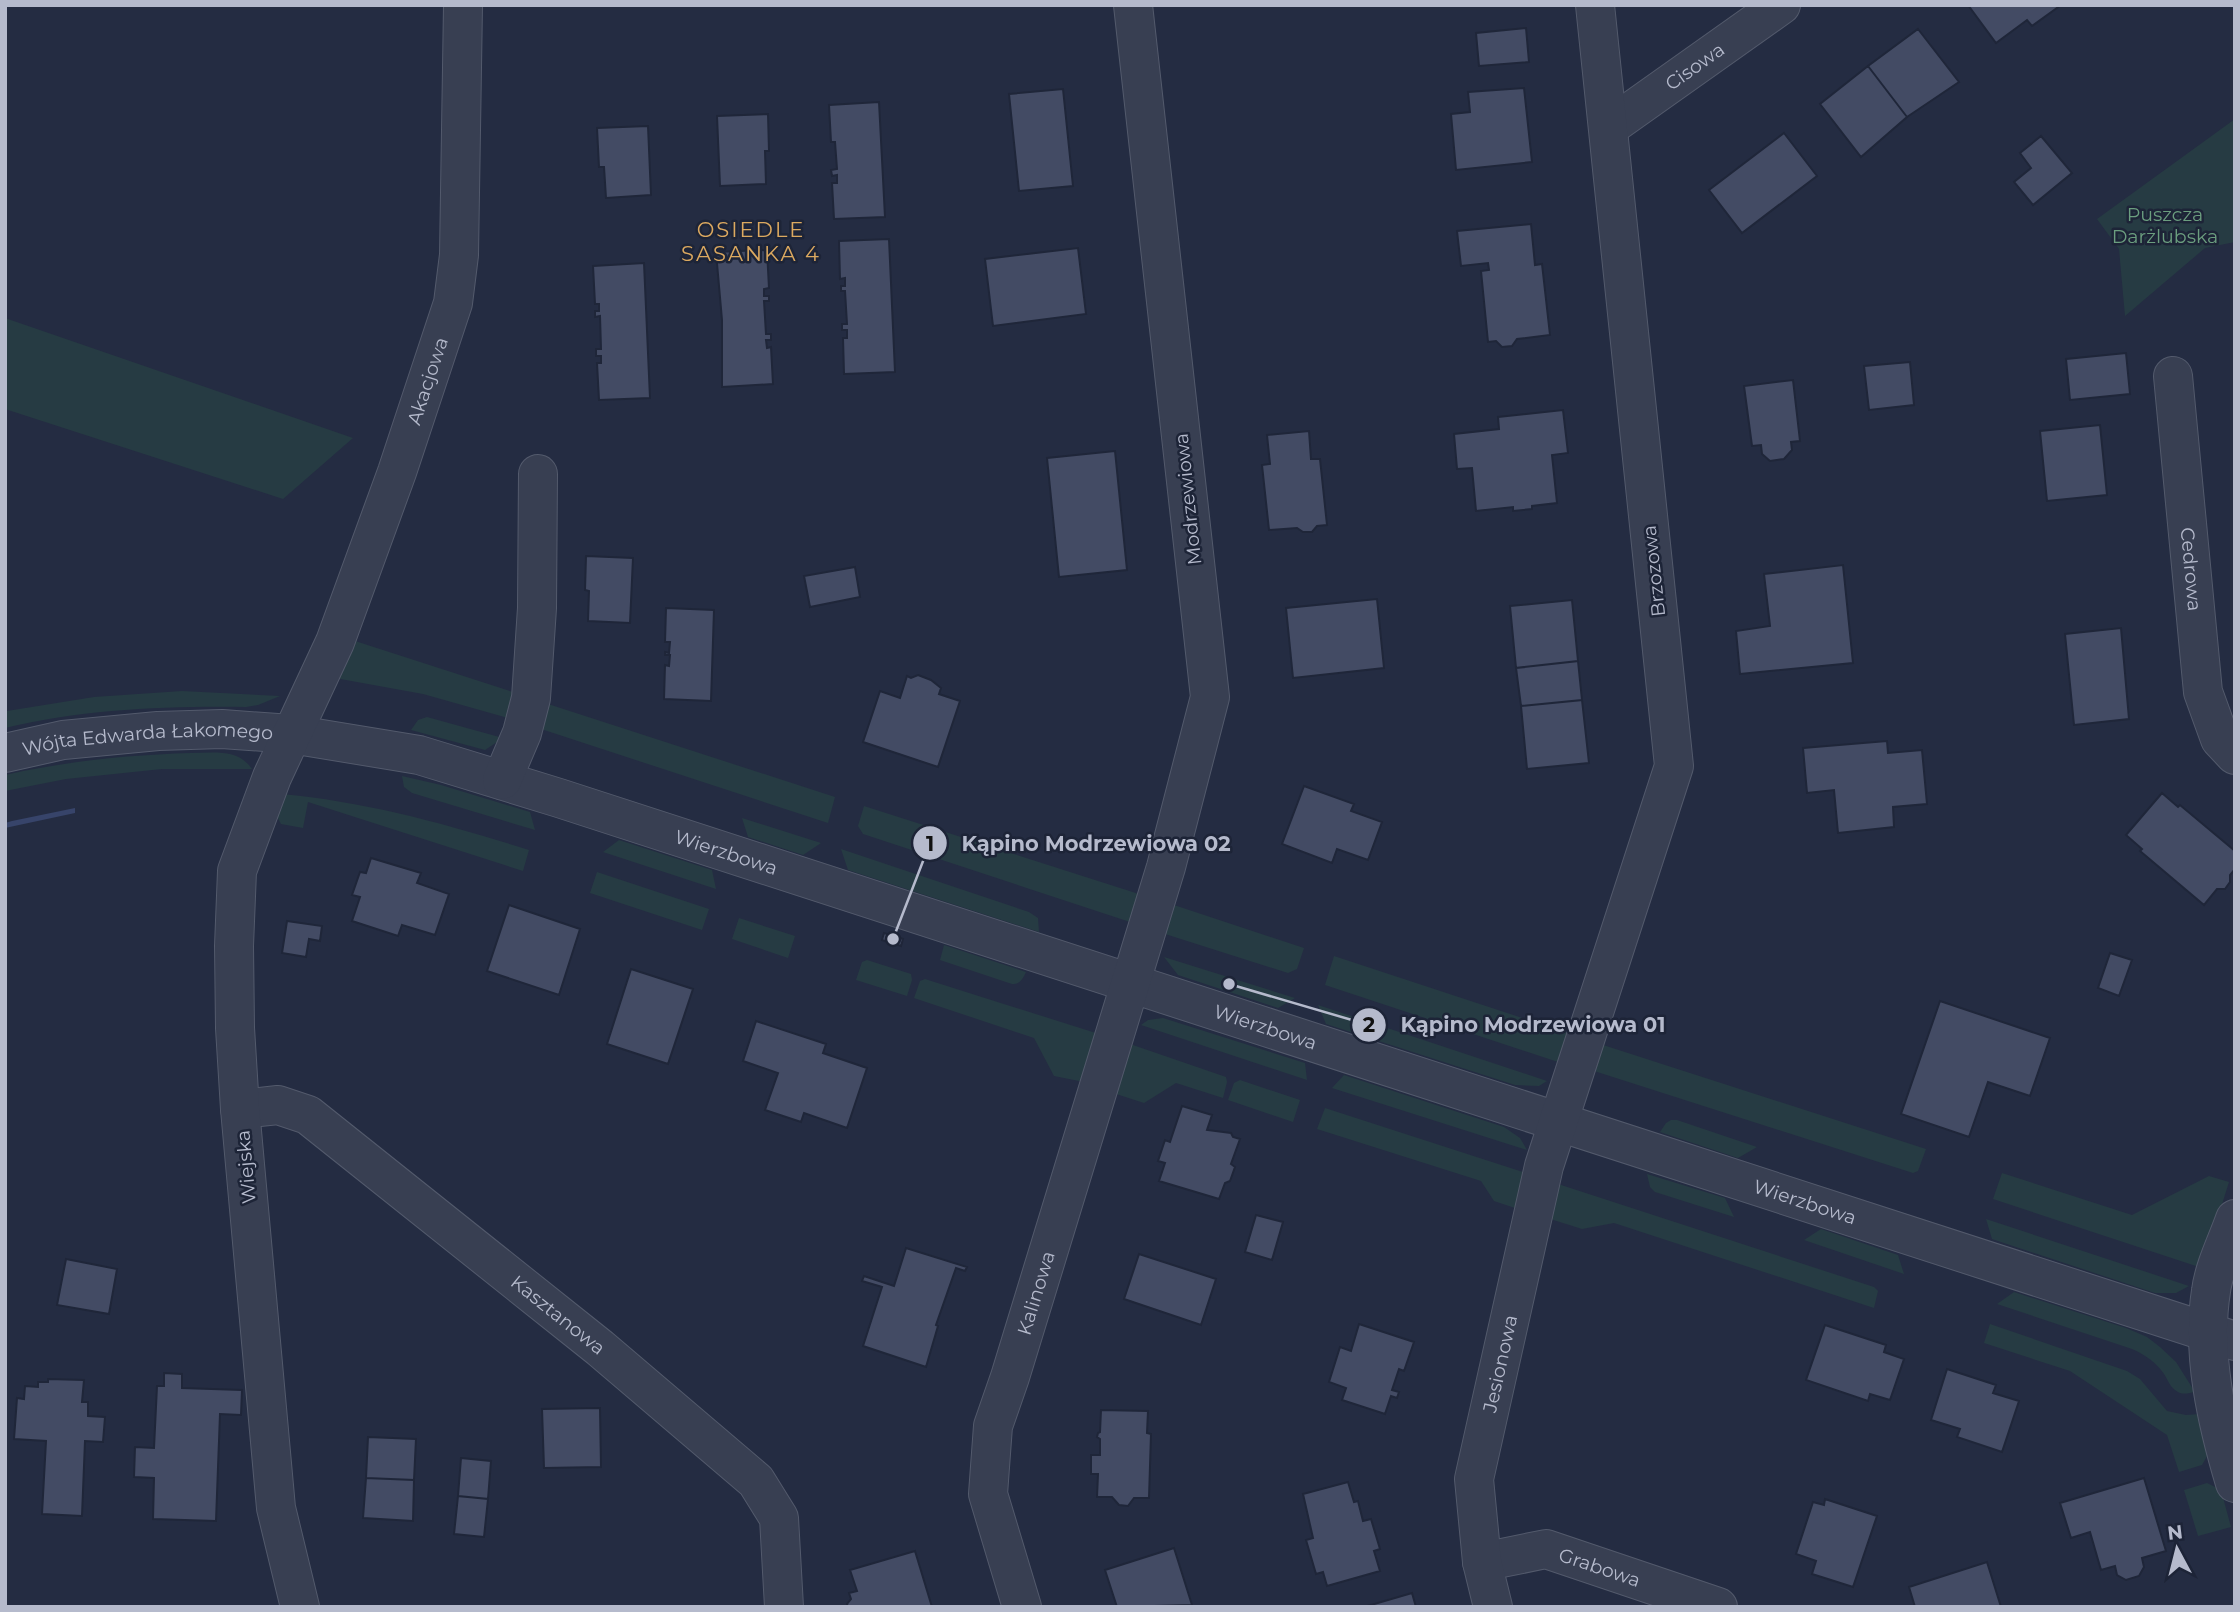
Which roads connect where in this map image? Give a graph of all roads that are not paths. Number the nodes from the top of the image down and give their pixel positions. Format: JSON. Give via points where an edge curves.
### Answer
{"nodes":[{"id":1,"x":463,"y":5,"type":"edge"},
{"id":2,"x":1133,"y":5,"type":"edge"},
{"id":3,"x":1595,"y":5,"type":"edge"},
{"id":4,"x":1781,"y":5,"type":"edge"},
{"id":5,"x":1609,"y":127,"type":"junction"},
{"id":6,"x":2173,"y":376,"type":"dead end"},
{"id":7,"x":538,"y":474,"type":"dead end"},
{"id":8,"x":290,"y":734,"type":"junction"},
{"id":9,"x":5,"y":753,"type":"edge"},
{"id":10,"x":2235,"y":755,"type":"edge"},
{"id":11,"x":502,"y":780,"type":"junction"},
{"id":12,"x":1130,"y":983,"type":"junction"},
{"id":13,"x":240,"y":1108,"type":"junction"},
{"id":14,"x":1558,"y":1121,"type":"junction"},
{"id":15,"x":2235,"y":1219,"type":"edge"},
{"id":16,"x":2221,"y":1336,"type":"edge"},
{"id":17,"x":2235,"y":1483,"type":"edge"},
{"id":18,"x":1482,"y":1562,"type":"junction"},
{"id":19,"x":300,"y":1607,"type":"edge"},
{"id":20,"x":784,"y":1607,"type":"edge"},
{"id":21,"x":1022,"y":1607,"type":"edge"},
{"id":22,"x":1493,"y":1607,"type":"edge"},
{"id":23,"x":1718,"y":1607,"type":"edge"}],
"edges":[{"from":1,"to":8,"type":"street","name":"Akacjowa","via":[[459,255],[453,303],[335,642]]},
{"from":2,"to":12,"type":"street","name":"Modrzewiowa","via":[[1210,697]]},
{"from":3,"to":5,"type":"street","name":"Brzozowa"},
{"from":4,"to":5,"type":"street","name":"Cisowa"},
{"from":5,"to":14,"type":"street","name":"Brzozowa","via":[[1674,766]]},
{"from":6,"to":10,"type":"street","name":"Cedrowa","via":[[2203,692],[2221,739]]},
{"from":7,"to":11,"type":"street","via":[[531,698]]},
{"from":8,"to":9,"type":"street","name":"Wójta Edwarda Łakomego","via":[[158,731],[63,740]]},
{"from":8,"to":11,"type":"street","name":"Wierzbowa","via":[[408,753]]},
{"from":8,"to":13,"type":"street","name":"Wiejska","via":[[237,871],[234,973]]},
{"from":11,"to":12,"type":"street","name":"Wierzbowa"},
{"from":12,"to":14,"type":"street","name":"Wierzbowa"},
{"from":12,"to":21,"type":"street","name":"Kalinowa","via":[[993,1426],[988,1494]]},
{"from":13,"to":19,"type":"street","name":"Wiejska","via":[[276,1508]]},
{"from":13,"to":20,"type":"street","name":"Kasztanowa","via":[[278,1105],[308,1115],[600,1349],[756,1481],[779,1518]]},
{"from":14,"to":16,"type":"street","name":"Wierzbowa"},
{"from":14,"to":18,"type":"street","name":"Jesionowa","via":[[1474,1479]]},
{"from":15,"to":16,"type":"street","via":[[2211,1288]]},
{"from":16,"to":17,"type":"street","via":[[2214,1402]]},
{"from":18,"to":22,"type":"street","name":"Jesionowa"},
{"from":18,"to":23,"type":"street","name":"Grabowa","via":[[1546,1549]]}]}
